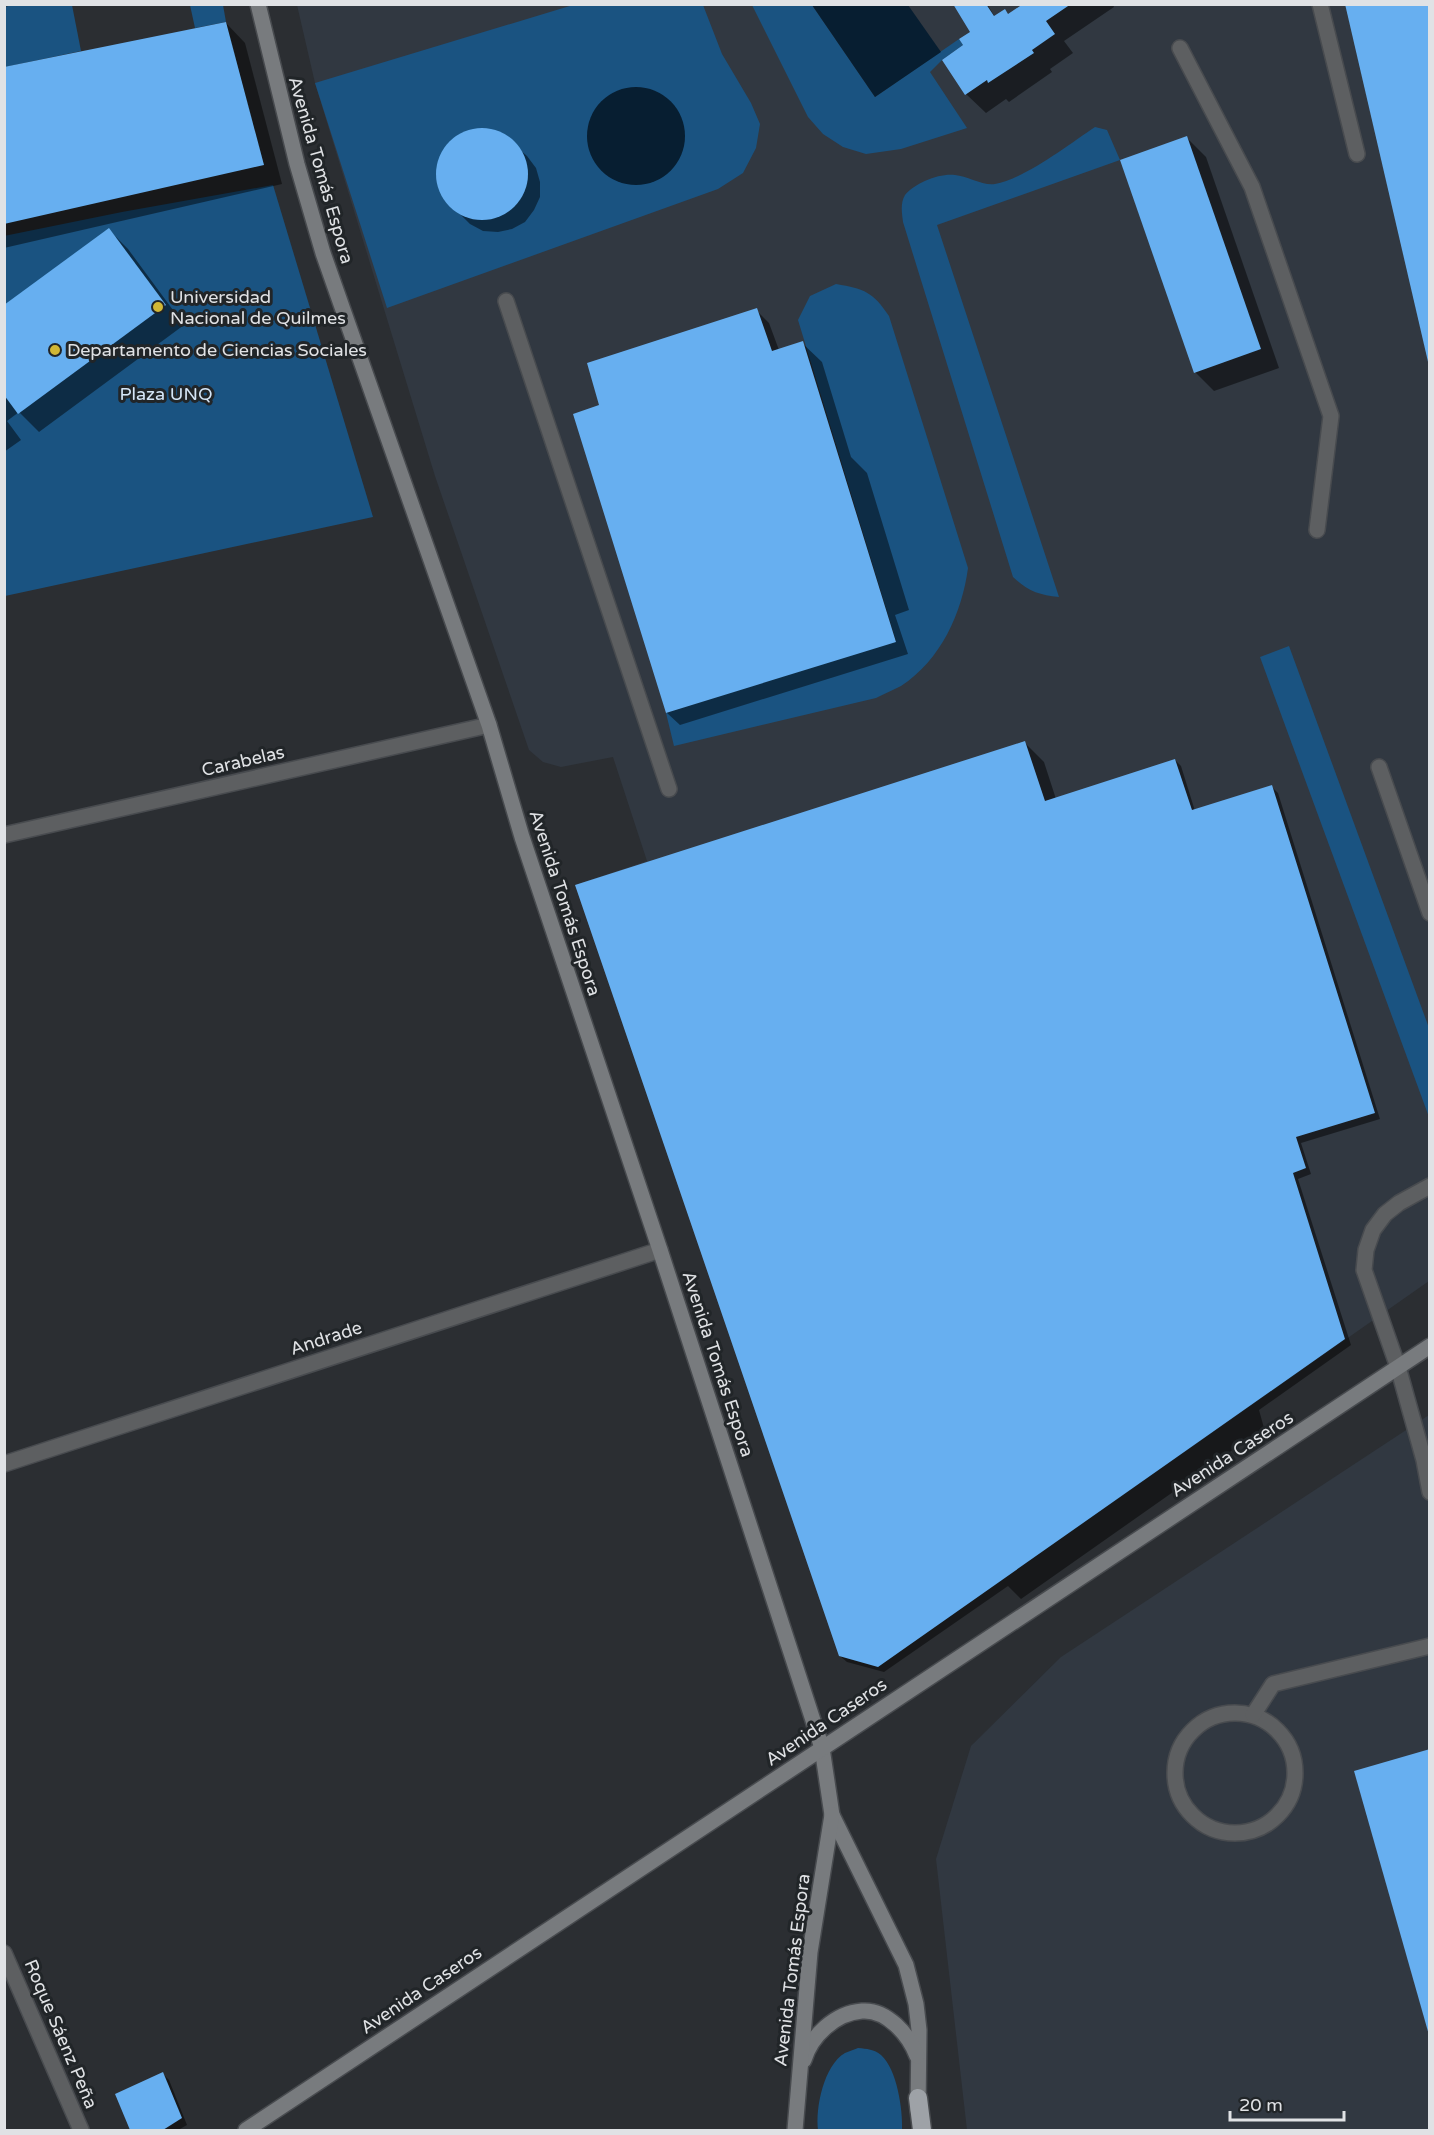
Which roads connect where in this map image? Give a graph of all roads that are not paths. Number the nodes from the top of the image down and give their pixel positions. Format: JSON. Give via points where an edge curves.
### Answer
{"nodes":[{"id":1,"x":258,"y":4,"type":"edge"},
{"id":2,"x":1320,"y":4,"type":"edge"},
{"id":3,"x":1180,"y":48,"type":"dead end"},
{"id":4,"x":1357,"y":154,"type":"dead end"},
{"id":5,"x":506,"y":302,"type":"dead end"},
{"id":6,"x":1317,"y":530,"type":"dead end"},
{"id":7,"x":489,"y":725,"type":"junction"},
{"id":8,"x":1380,"y":767,"type":"dead end"},
{"id":9,"x":669,"y":789,"type":"dead end"},
{"id":10,"x":4,"y":835,"type":"edge"},
{"id":11,"x":1430,"y":913,"type":"edge"},
{"id":12,"x":1430,"y":1186,"type":"edge"},
{"id":13,"x":660,"y":1250,"type":"junction"},
{"id":14,"x":1430,"y":1346,"type":"edge"},
{"id":15,"x":1398,"y":1367,"type":"junction"},
{"id":16,"x":4,"y":1464,"type":"edge"},
{"id":17,"x":1430,"y":1492,"type":"edge"},
{"id":18,"x":1430,"y":1646,"type":"edge"},
{"id":19,"x":1253,"y":1715,"type":"junction"},
{"id":20,"x":822,"y":1748,"type":"junction"},
{"id":21,"x":832,"y":1815,"type":"junction"},
{"id":22,"x":4,"y":1953,"type":"edge"},
{"id":23,"x":919,"y":2062,"type":"junction"},
{"id":24,"x":798,"y":2079,"type":"junction"},
{"id":25,"x":918,"y":2098,"type":"junction"},
{"id":26,"x":81,"y":2130,"type":"edge"},
{"id":27,"x":246,"y":2130,"type":"edge"},
{"id":28,"x":795,"y":2130,"type":"edge"},
{"id":29,"x":917,"y":2130,"type":"edge"},
{"id":30,"x":922,"y":2130,"type":"edge"}],
"edges":[{"from":1,"to":7,"type":"main road","name":"Avenida Tomás Espora","via":[[323,253]]},
{"from":2,"to":4,"type":"street"},
{"from":3,"to":6,"type":"street","via":[[1252,187],[1331,416]]},
{"from":5,"to":9,"type":"street"},
{"from":7,"to":10,"type":"street","name":"Carabelas"},
{"from":7,"to":13,"type":"main road","name":"Avenida Tomás Espora","via":[[522,837]]},
{"from":8,"to":11,"type":"street"},
{"from":12,"to":15,"type":"street","via":[[1385,1214],[1373,1230],[1366,1250],[1364,1270]]},
{"from":13,"to":16,"type":"street","name":"Andrade"},
{"from":13,"to":20,"type":"main road","name":"Avenida Tomás Espora"},
{"from":14,"to":15,"type":"main road","name":"Avenida Caseros"},
{"from":15,"to":17,"type":"street"},
{"from":15,"to":20,"type":"main road","name":"Avenida Caseros"},
{"from":18,"to":19,"type":"street","via":[[1273,1684]]},
{"from":19,"to":19,"type":"street","via":[[1214,1717],[1183,1742],[1176,1761],[1175,1781],[1187,1809],[1208,1828],[1228,1834],[1248,1833],[1266,1826],[1292,1796],[1296,1777],[1294,1757],[1285,1738]]},
{"from":20,"to":21,"type":"main road","name":"Avenida Tomás Espora"},
{"from":20,"to":27,"type":"main road","name":"Avenida Caseros"},
{"from":21,"to":23,"type":"main road","name":"Avenida Tomás Espora","via":[[906,1965],[916,2004]]},
{"from":21,"to":24,"type":"main road","name":"Avenida Tomás Espora","via":[[810,1952]]},
{"from":22,"to":26,"type":"street","name":"Roque Sáenz Peña"},
{"from":23,"to":24,"type":"main road","via":[[912,2044],[892,2021],[862,2011],[833,2021],[820,2032],[806,2052]]},
{"from":23,"to":25,"type":"main road","name":"Avenida Tomás Espora"},
{"from":24,"to":28,"type":"main road","name":"Avenida Tomás Espora"},
{"from":25,"to":29,"type":"main road","name":"Avenida Tomás Espora"},
{"from":25,"to":30,"type":"highway"}]}
